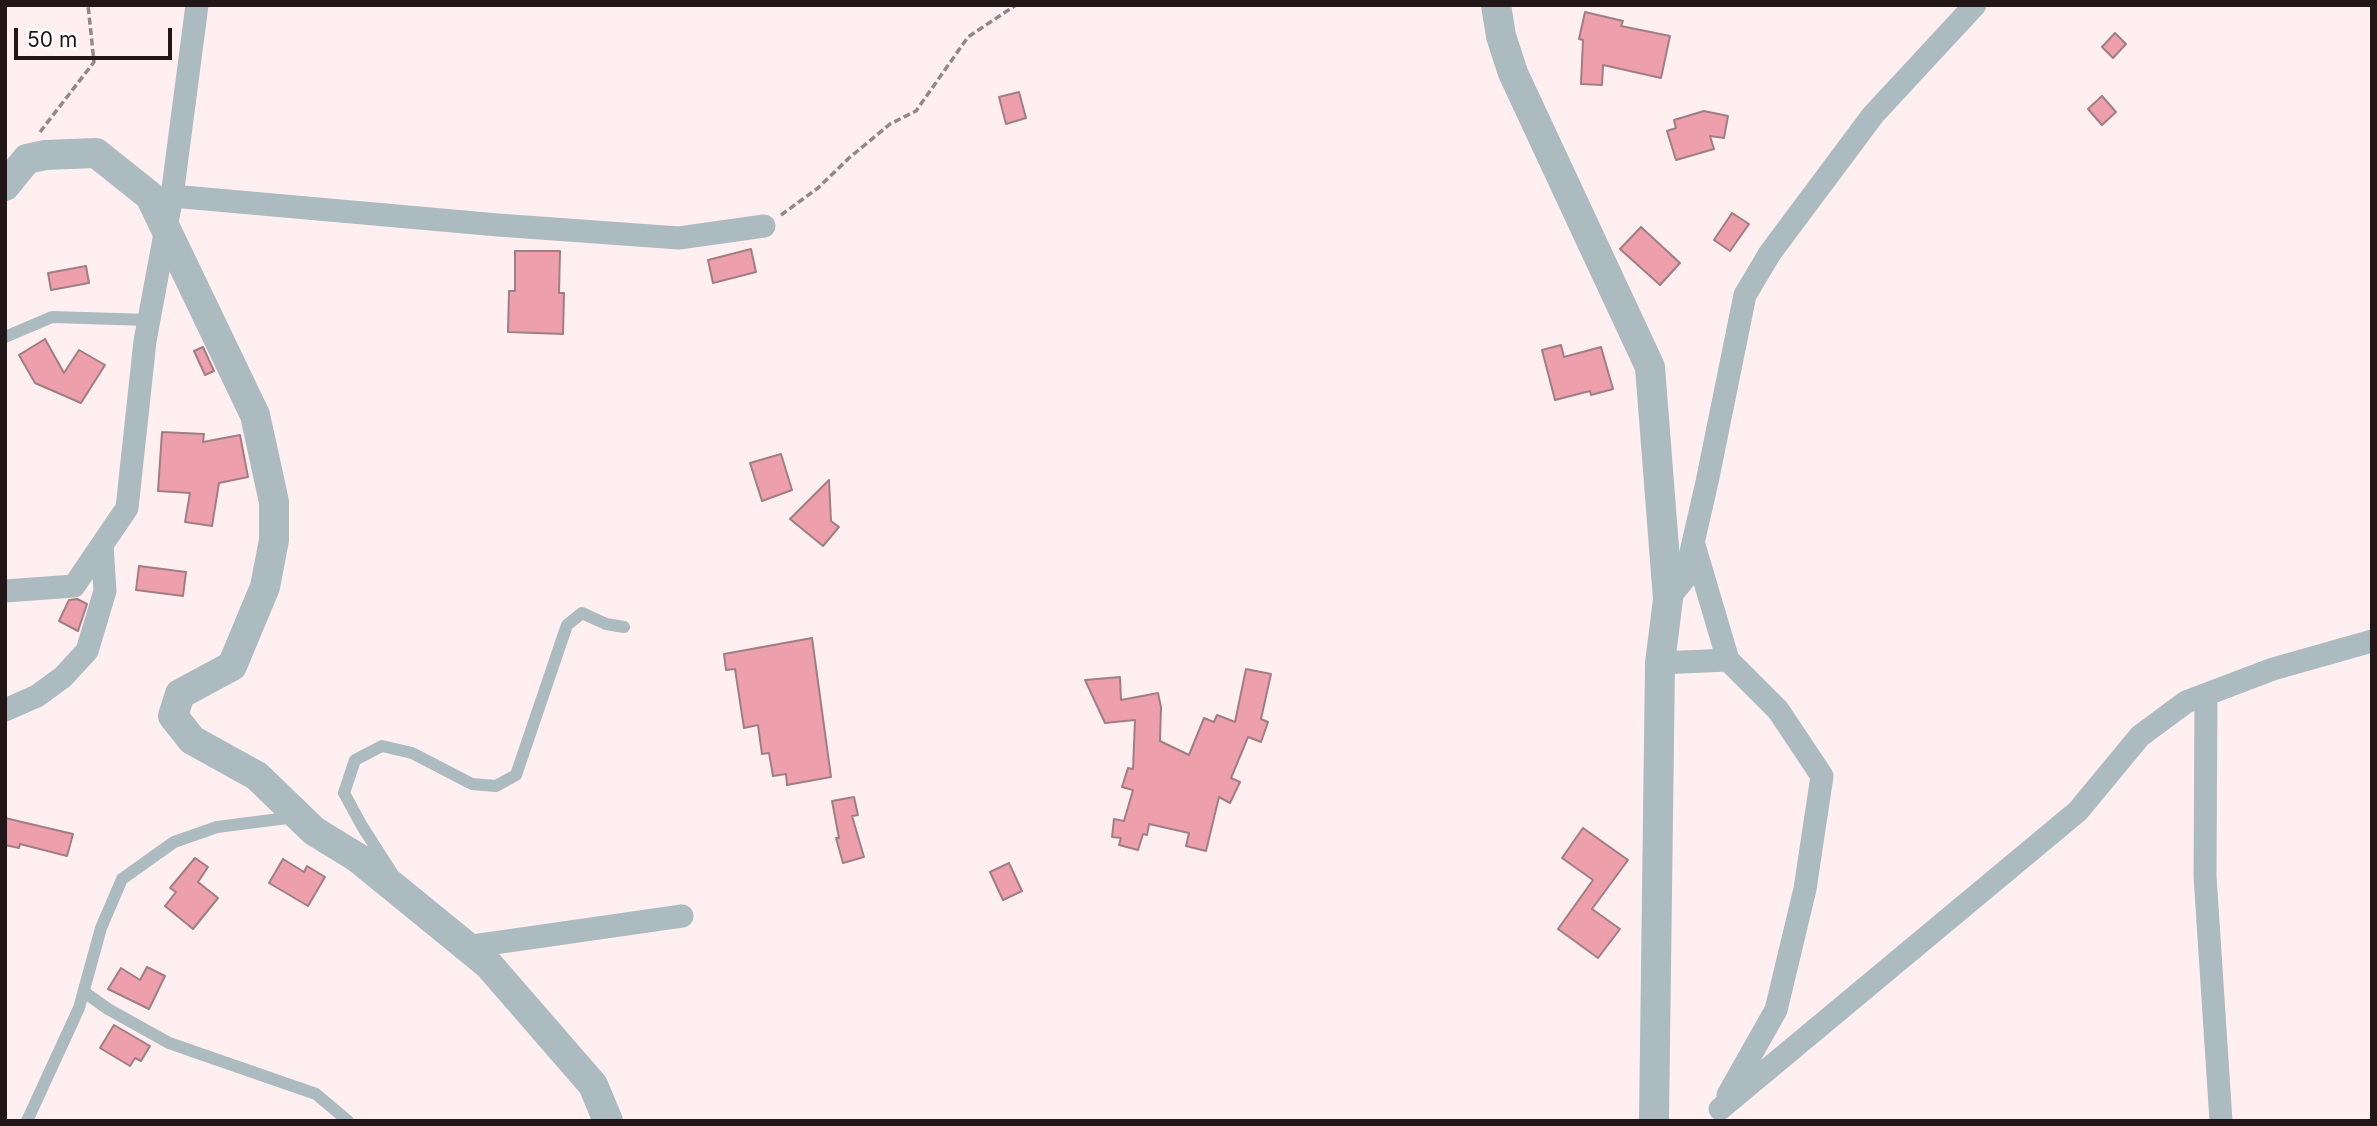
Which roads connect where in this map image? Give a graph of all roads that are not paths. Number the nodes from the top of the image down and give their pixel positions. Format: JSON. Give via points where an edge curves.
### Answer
{"nodes":[{"id":1,"x":197,"y":5,"type":"edge"},
{"id":2,"x":1496,"y":5,"type":"edge"},
{"id":3,"x":1975,"y":5,"type":"edge"},
{"id":4,"x":5,"y":186,"type":"edge"},
{"id":5,"x":172,"y":196,"type":"junction"},
{"id":6,"x":764,"y":226,"type":"road end"},
{"id":7,"x":165,"y":229,"type":"junction"},
{"id":8,"x":149,"y":320,"type":"junction"},
{"id":9,"x":5,"y":337,"type":"edge"},
{"id":10,"x":1693,"y":542,"type":"junction"},
{"id":11,"x":102,"y":545,"type":"junction"},
{"id":12,"x":5,"y":591,"type":"edge"},
{"id":13,"x":1668,"y":599,"type":"junction"},
{"id":14,"x":624,"y":626,"type":"dead end"},
{"id":15,"x":2372,"y":641,"type":"edge"},
{"id":16,"x":1728,"y":660,"type":"junction"},
{"id":17,"x":1660,"y":663,"type":"junction"},
{"id":18,"x":2207,"y":695,"type":"junction"},
{"id":19,"x":5,"y":709,"type":"edge"},
{"id":20,"x":299,"y":817,"type":"junction"},
{"id":21,"x":411,"y":903,"type":"junction"},
{"id":22,"x":682,"y":916,"type":"dead end"},
{"id":23,"x":466,"y":947,"type":"junction"},
{"id":24,"x":84,"y":992,"type":"junction"},
{"id":25,"x":1716,"y":1115,"type":"edge"},
{"id":26,"x":27,"y":1121,"type":"edge"},
{"id":27,"x":348,"y":1121,"type":"edge"},
{"id":28,"x":608,"y":1121,"type":"edge"},
{"id":29,"x":1654,"y":1121,"type":"edge"},
{"id":30,"x":2221,"y":1121,"type":"edge"}],
"edges":[{"from":1,"to":5,"type":"street"},
{"from":2,"to":13,"type":"street","via":[[1513,73],[1650,367]]},
{"from":3,"to":10,"type":"street","via":[[1873,115],[1770,253],[1745,295]]},
{"from":4,"to":7,"type":"street","via":[[27,159],[96,153],[149,196]]},
{"from":5,"to":6,"type":"street","via":[[678,238]]},
{"from":5,"to":7,"type":"street"},
{"from":7,"to":8,"type":"street"},
{"from":7,"to":20,"type":"street","via":[[255,415],[274,502],[274,540],[265,587],[232,666],[180,694],[173,716],[192,740],[257,776]]},
{"from":8,"to":9,"type":"lane","via":[[52,317]]},
{"from":8,"to":11,"type":"street","via":[[127,508]]},
{"from":10,"to":13,"type":"street","via":[[1685,579]]},
{"from":10,"to":16,"type":"street"},
{"from":11,"to":12,"type":"street","via":[[74,586]]},
{"from":11,"to":19,"type":"street","via":[[105,591],[86,651],[63,677],[37,696]]},
{"from":13,"to":17,"type":"street"},
{"from":14,"to":21,"type":"lane","via":[[582,613],[567,625],[516,775],[496,786],[472,783],[412,753],[382,746],[355,760],[344,793]]},
{"from":15,"to":18,"type":"street","via":[[2273,668]]},
{"from":16,"to":17,"type":"street"},
{"from":16,"to":25,"type":"street","via":[[1778,710],[1822,776],[1805,889],[1776,1010]]},
{"from":17,"to":29,"type":"street"},
{"from":18,"to":25,"type":"street","via":[[2186,702],[2140,736],[2078,811]]},
{"from":18,"to":30,"type":"street","via":[[2205,876]]},
{"from":20,"to":21,"type":"street"},
{"from":20,"to":24,"type":"lane","via":[[217,827],[174,842],[122,879],[101,928]]},
{"from":21,"to":23,"type":"street"},
{"from":22,"to":23,"type":"street"},
{"from":23,"to":28,"type":"street","via":[[488,964],[593,1084]]},
{"from":24,"to":26,"type":"lane"},
{"from":24,"to":27,"type":"lane","via":[[169,1043],[316,1094]]}]}
